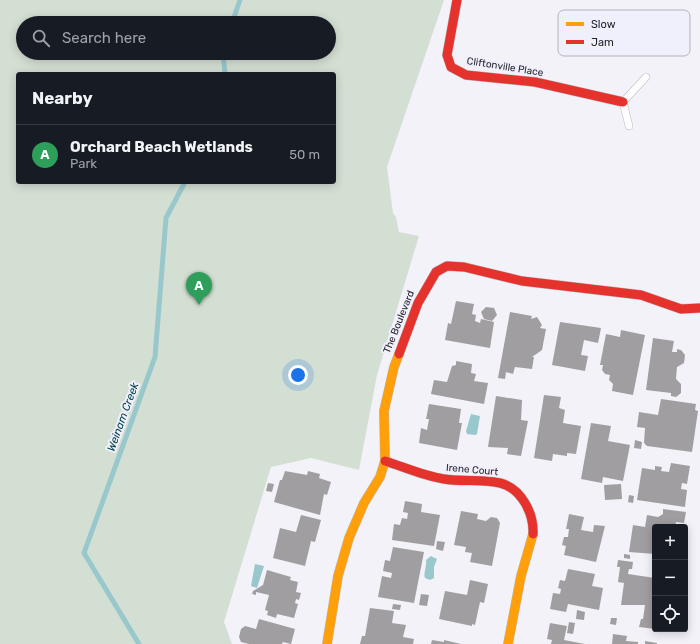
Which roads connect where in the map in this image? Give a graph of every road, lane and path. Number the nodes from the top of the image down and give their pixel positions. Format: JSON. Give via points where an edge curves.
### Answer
{"nodes":[{"id":1,"x":457,"y":0,"type":"edge"},
{"id":2,"x":646,"y":76,"type":"dead end"},
{"id":3,"x":623,"y":102,"type":"junction"},
{"id":4,"x":629,"y":126,"type":"dead end"},
{"id":5,"x":700,"y":309,"type":"edge"},
{"id":6,"x":385,"y":461,"type":"junction"},
{"id":7,"x":327,"y":644,"type":"edge"},
{"id":8,"x":508,"y":644,"type":"edge"}],
"edges":[{"from":1,"to":3,"type":"street","name":"Cliftonville Place","via":[[447,55],[450,67],[466,75],[535,82]]},
{"from":2,"to":3,"type":"lane"},
{"from":3,"to":4,"type":"lane"},
{"from":5,"to":6,"type":"street","name":"The Boulevard","via":[[672,307],[641,295],[619,291],[522,281],[464,266],[447,266],[439,269],[426,286],[418,303],[394,367],[384,411]]},
{"from":6,"to":7,"type":"street","name":"The Boulevard","via":[[380,477],[364,503],[349,538],[338,576]]},
{"from":6,"to":8,"type":"street","name":"Irene Court","via":[[430,476],[500,483],[514,489],[525,502],[531,515],[533,532],[521,576]]}]}
